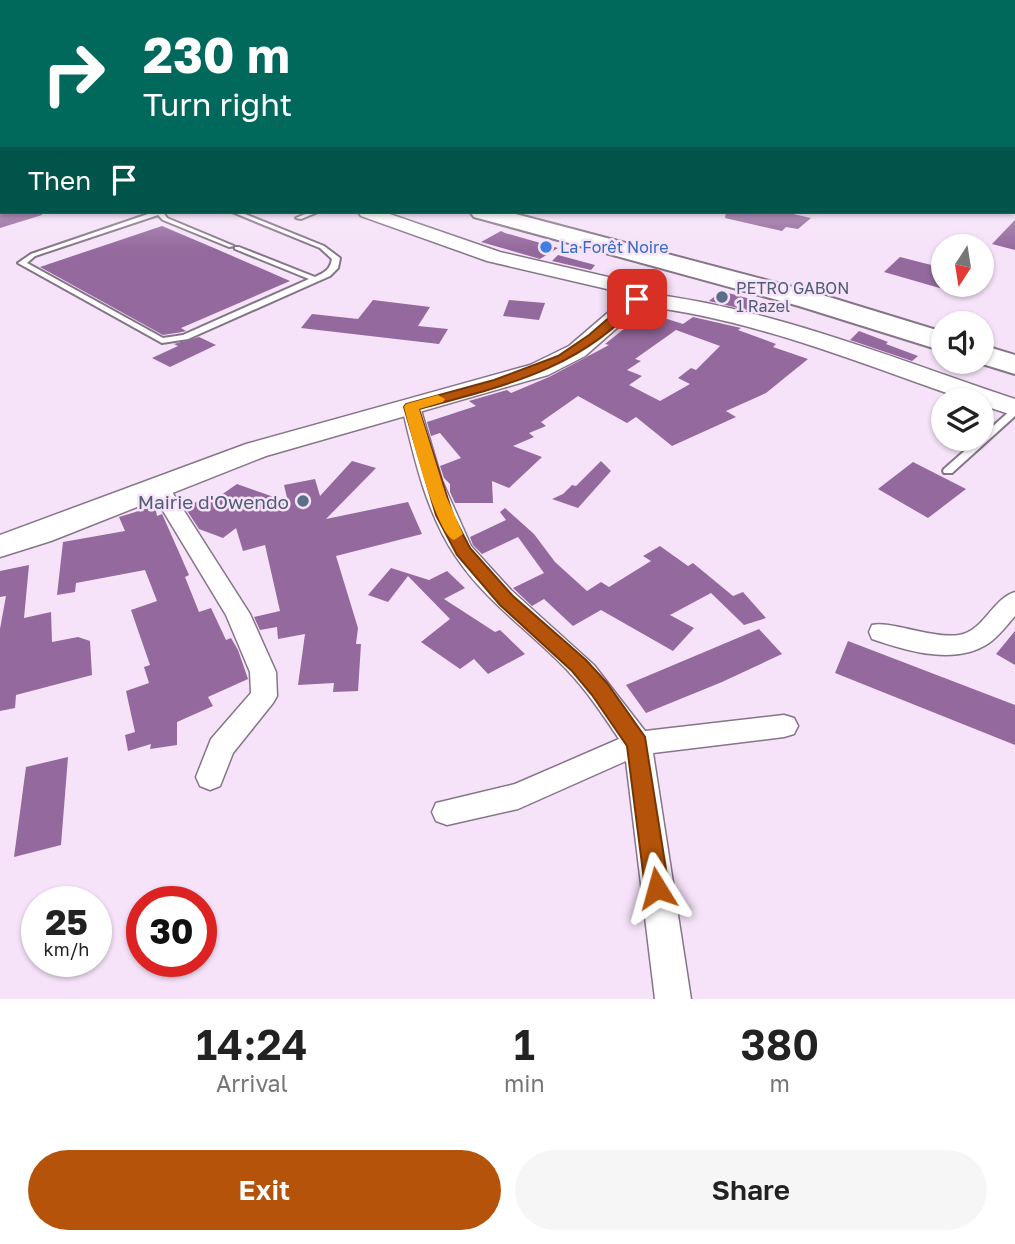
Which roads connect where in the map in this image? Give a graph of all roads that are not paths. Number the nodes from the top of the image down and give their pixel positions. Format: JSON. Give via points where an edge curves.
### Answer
{"nodes":[{"id":1,"x":154,"y":214,"type":"edge"},
{"id":2,"x":161,"y":214,"type":"edge"},
{"id":3,"x":242,"y":214,"type":"edge"},
{"id":4,"x":310,"y":214,"type":"edge"},
{"id":5,"x":373,"y":214,"type":"edge"},
{"id":6,"x":489,"y":214,"type":"edge"},
{"id":7,"x":533,"y":214,"type":"edge"},
{"id":8,"x":299,"y":218,"type":"dead end"},
{"id":9,"x":314,"y":279,"type":"junction"},
{"id":10,"x":637,"y":299,"type":"junction"},
{"id":11,"x":931,"y":324,"type":"edge"},
{"id":12,"x":931,"y":338,"type":"edge"},
{"id":13,"x":994,"y":344,"type":"edge"},
{"id":14,"x":1015,"y":351,"type":"edge"},
{"id":15,"x":994,"y":358,"type":"edge"},
{"id":16,"x":1015,"y":365,"type":"edge"},
{"id":17,"x":411,"y":407,"type":"junction"},
{"id":18,"x":1015,"y":410,"type":"edge"},
{"id":19,"x":948,"y":471,"type":"dead end"},
{"id":20,"x":158,"y":486,"type":"junction"},
{"id":21,"x":0,"y":546,"type":"edge"},
{"id":22,"x":1015,"y":601,"type":"edge"},
{"id":23,"x":881,"y":632,"type":"dead end"},
{"id":24,"x":784,"y":726,"type":"dead end"},
{"id":25,"x":638,"y":743,"type":"junction"},
{"id":26,"x":210,"y":777,"type":"dead end"},
{"id":27,"x":447,"y":812,"type":"dead end"},
{"id":28,"x":673,"y":999,"type":"edge"}],
"edges":[{"from":1,"to":9,"type":"lane","via":[[33,255],[22,264],[162,341],[185,337]]},
{"from":2,"to":9,"type":"lane"},
{"from":3,"to":9,"type":"lane","via":[[279,225],[336,258],[334,268]]},
{"from":4,"to":8,"type":"lane"},
{"from":5,"to":10,"type":"street","via":[[494,257],[614,284]]},
{"from":6,"to":12,"type":"highway","via":[[809,300]]},
{"from":7,"to":11,"type":"highway"},
{"from":10,"to":17,"type":"street","via":[[594,338],[562,359]]},
{"from":10,"to":18,"type":"street","via":[[761,322]]},
{"from":13,"to":14,"type":"highway"},
{"from":15,"to":16,"type":"highway"},
{"from":17,"to":20,"type":"street","via":[[256,450]]},
{"from":17,"to":25,"type":"street","via":[[441,506],[463,551],[507,600],[586,673]]},
{"from":18,"to":19,"type":"lane"},
{"from":20,"to":21,"type":"street"},
{"from":20,"to":26,"type":"street","via":[[238,614],[263,671],[264,696],[220,747]]},
{"from":22,"to":23,"type":"street","via":[[979,637],[953,645],[916,642]]},
{"from":24,"to":25,"type":"street"},
{"from":25,"to":27,"type":"street","via":[[518,796]]},
{"from":25,"to":28,"type":"street"}]}
